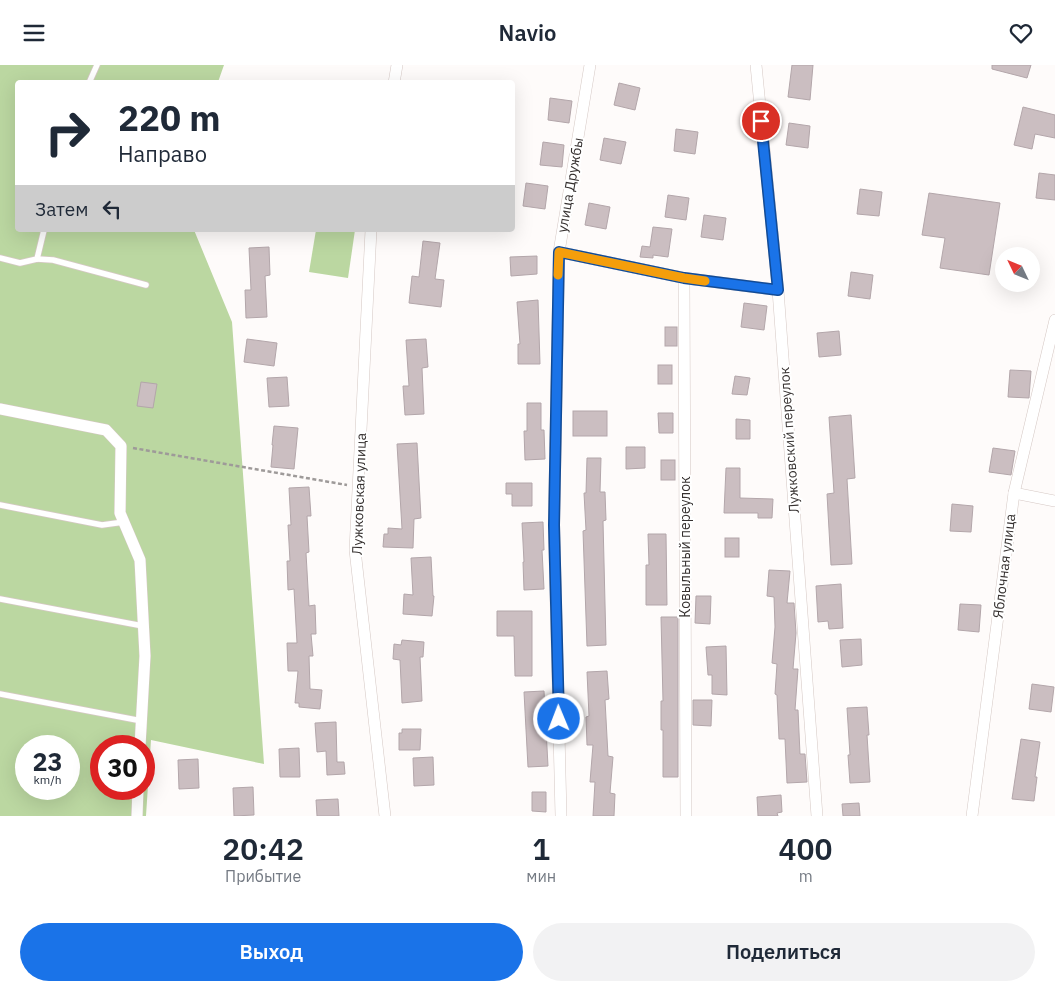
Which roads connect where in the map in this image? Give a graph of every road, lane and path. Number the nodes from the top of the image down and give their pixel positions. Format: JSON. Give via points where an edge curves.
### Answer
{"nodes":[{"id":1,"x":97,"y":65,"type":"edge"},
{"id":2,"x":397,"y":65,"type":"edge"},
{"id":3,"x":590,"y":65,"type":"edge"},
{"id":4,"x":756,"y":65,"type":"edge"},
{"id":5,"x":90,"y":80,"type":"edge"},
{"id":6,"x":394,"y":80,"type":"edge"},
{"id":7,"x":44,"y":232,"type":"edge"},
{"id":8,"x":371,"y":232,"type":"edge"},
{"id":9,"x":559,"y":252,"type":"junction"},
{"id":10,"x":0,"y":257,"type":"edge"},
{"id":11,"x":37,"y":259,"type":"junction"},
{"id":12,"x":684,"y":278,"type":"junction"},
{"id":13,"x":146,"y":285,"type":"dead end"},
{"id":14,"x":778,"y":290,"type":"junction"},
{"id":15,"x":1055,"y":320,"type":"edge"},
{"id":16,"x":0,"y":409,"type":"edge"},
{"id":17,"x":121,"y":446,"type":"junction"},
{"id":18,"x":358,"y":487,"type":"junction"},
{"id":19,"x":1014,"y":493,"type":"junction"},
{"id":20,"x":1055,"y":501,"type":"edge"},
{"id":21,"x":0,"y":505,"type":"edge"},
{"id":22,"x":124,"y":522,"type":"junction"},
{"id":23,"x":0,"y":599,"type":"edge"},
{"id":24,"x":143,"y":626,"type":"junction"},
{"id":25,"x":0,"y":694,"type":"edge"},
{"id":26,"x":142,"y":721,"type":"junction"},
{"id":27,"x":141,"y":735,"type":"edge"},
{"id":28,"x":138,"y":800,"type":"edge"},
{"id":29,"x":137,"y":816,"type":"edge"},
{"id":30,"x":385,"y":816,"type":"edge"},
{"id":31,"x":561,"y":816,"type":"edge"},
{"id":32,"x":686,"y":816,"type":"edge"},
{"id":33,"x":817,"y":816,"type":"edge"},
{"id":34,"x":972,"y":816,"type":"edge"}],
"edges":[{"from":1,"to":5,"type":"lane"},
{"from":2,"to":6,"type":"street"},
{"from":3,"to":9,"type":"street","name":"улица Дружбы"},
{"from":4,"to":14,"type":"street","name":"Лужковский переулок"},
{"from":7,"to":11,"type":"lane"},
{"from":8,"to":18,"type":"street","name":"Лужковская улица"},
{"from":9,"to":12,"type":"street"},
{"from":9,"to":31,"type":"street","name":"улица Дружбы","via":[[554,525]]},
{"from":10,"to":11,"type":"lane","via":[[20,263]]},
{"from":11,"to":13,"type":"lane","via":[[52,260]]},
{"from":12,"to":14,"type":"street"},
{"from":12,"to":32,"type":"street","name":"Ковыльный переулок"},
{"from":14,"to":33,"type":"street","name":"Лужковский переулок"},
{"from":15,"to":19,"type":"street","name":"Яблочная улица"},
{"from":16,"to":17,"type":"street","via":[[106,430]]},
{"from":17,"to":18,"type":"path"},
{"from":17,"to":22,"type":"street","via":[[120,513]]},
{"from":18,"to":30,"type":"street","name":"Лужковская улица","via":[[355,550]]},
{"from":19,"to":20,"type":"street"},
{"from":19,"to":34,"type":"street","name":"Яблочная улица"},
{"from":21,"to":22,"type":"lane","via":[[102,525]]},
{"from":22,"to":24,"type":"street","via":[[140,560]]},
{"from":23,"to":24,"type":"lane"},
{"from":24,"to":26,"type":"street"},
{"from":25,"to":26,"type":"lane"},
{"from":26,"to":27,"type":"street"},
{"from":28,"to":29,"type":"street"}]}
